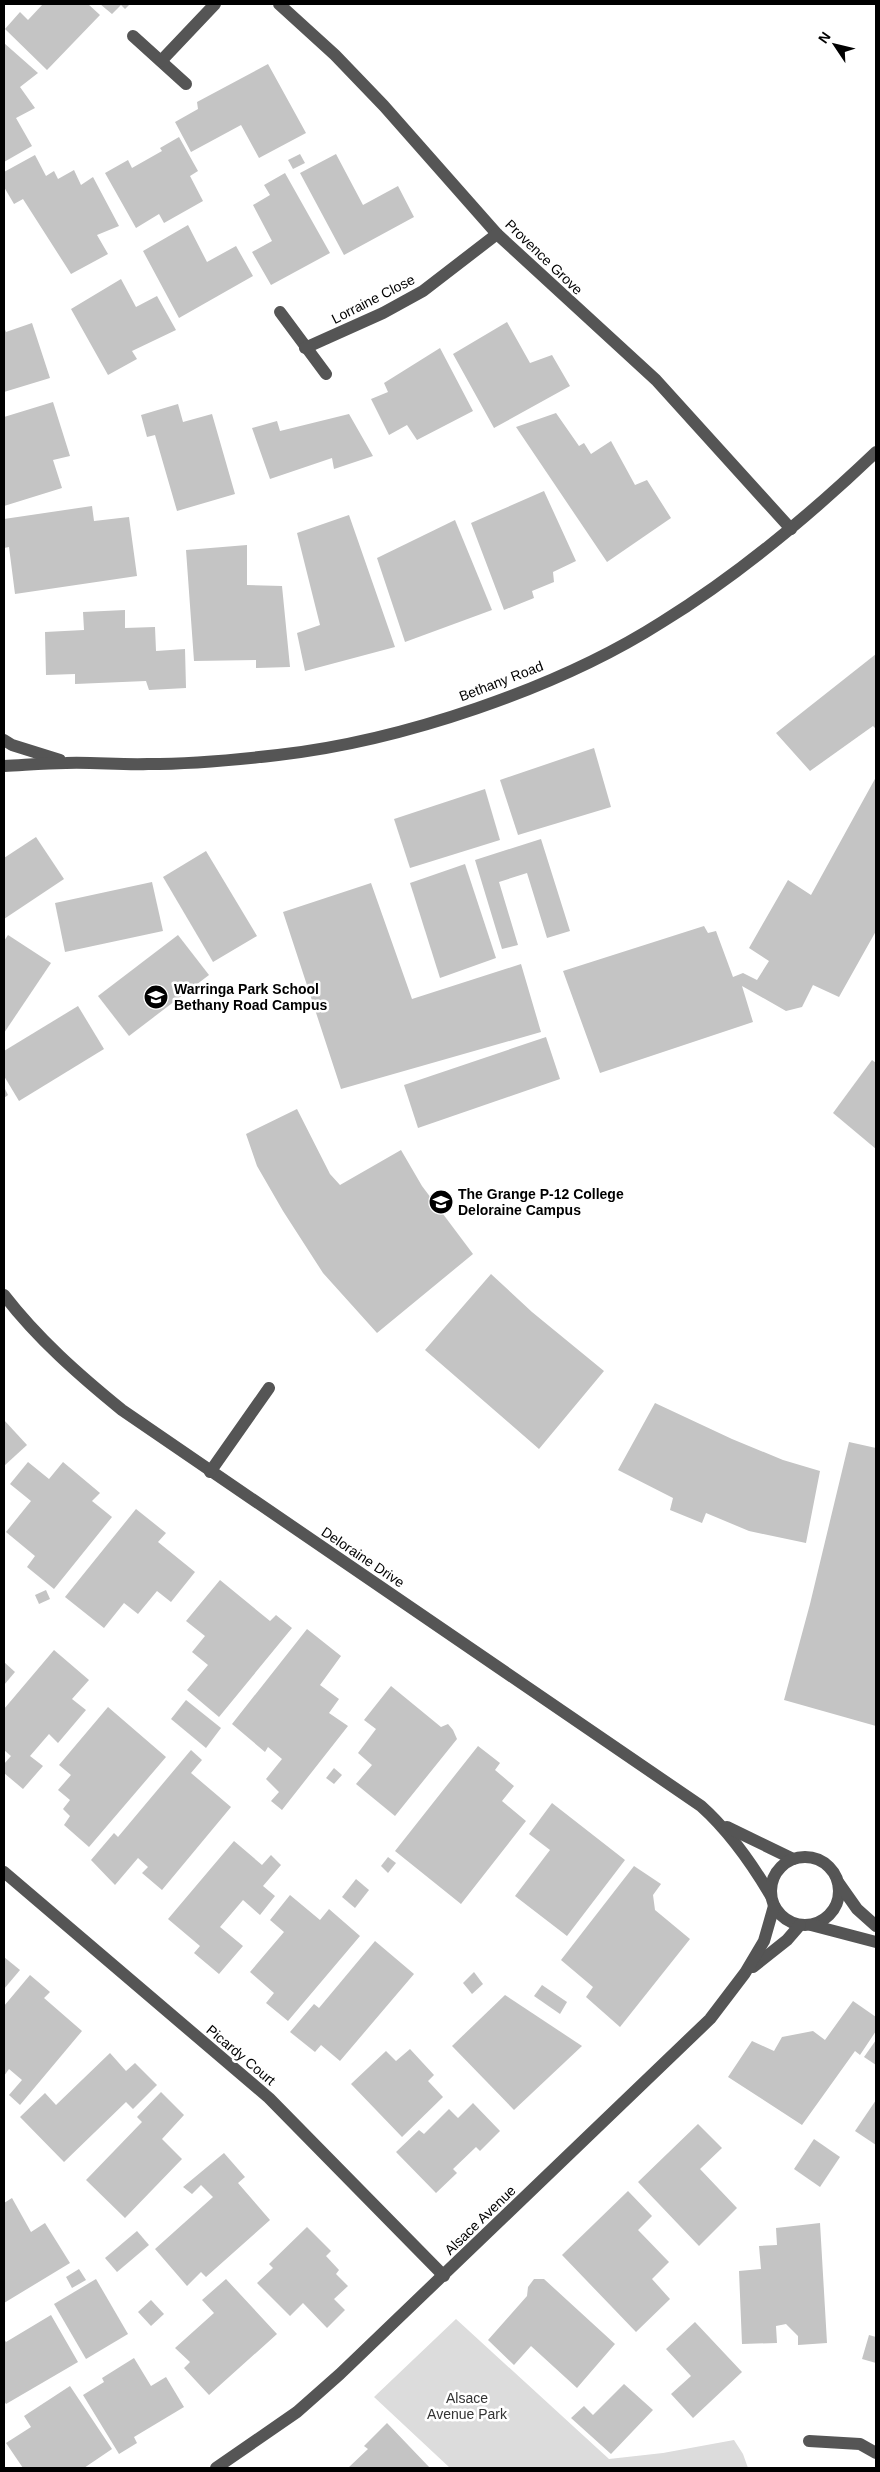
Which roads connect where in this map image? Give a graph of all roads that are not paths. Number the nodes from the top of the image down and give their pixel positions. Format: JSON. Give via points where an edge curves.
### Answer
{"nodes":[{"id":1,"x":215,"y":4,"type":"edge"},
{"id":2,"x":280,"y":4,"type":"edge"},
{"id":3,"x":133,"y":36,"type":"dead end"},
{"id":4,"x":161,"y":61,"type":"junction"},
{"id":5,"x":186,"y":84,"type":"dead end"},
{"id":6,"x":498,"y":234,"type":"junction"},
{"id":7,"x":280,"y":312,"type":"dead end"},
{"id":8,"x":306,"y":348,"type":"junction"},
{"id":9,"x":326,"y":374,"type":"dead end"},
{"id":10,"x":876,"y":452,"type":"edge"},
{"id":11,"x":790,"y":529,"type":"junction"},
{"id":12,"x":4,"y":740,"type":"edge"},
{"id":13,"x":68,"y":762,"type":"junction"},
{"id":14,"x":4,"y":766,"type":"edge"},
{"id":15,"x":4,"y":1295,"type":"edge"},
{"id":16,"x":269,"y":1388,"type":"dead end"},
{"id":17,"x":210,"y":1472,"type":"junction"},
{"id":18,"x":722,"y":1825,"type":"junction"},
{"id":19,"x":793,"y":1859,"type":"junction"},
{"id":20,"x":4,"y":1872,"type":"edge"},
{"id":21,"x":838,"y":1882,"type":"junction"},
{"id":22,"x":772,"y":1901,"type":"junction"},
{"id":23,"x":806,"y":1925,"type":"junction"},
{"id":24,"x":876,"y":1926,"type":"edge"},
{"id":25,"x":876,"y":1942,"type":"edge"},
{"id":26,"x":746,"y":1973,"type":"junction"},
{"id":27,"x":444,"y":2276,"type":"junction"},
{"id":28,"x":810,"y":2441,"type":"dead end"},
{"id":29,"x":876,"y":2453,"type":"edge"},
{"id":30,"x":216,"y":2468,"type":"edge"}],
"edges":[{"from":1,"to":4,"type":"street"},
{"from":2,"to":6,"type":"street","name":"Provence Grove","via":[[336,55]]},
{"from":3,"to":4,"type":"street"},
{"from":4,"to":5,"type":"street"},
{"from":6,"to":8,"type":"street","name":"Lorraine Close","via":[[423,291]]},
{"from":6,"to":11,"type":"street","name":"Provence Grove","via":[[656,380]]},
{"from":7,"to":8,"type":"street"},
{"from":8,"to":9,"type":"street"},
{"from":10,"to":11,"type":"street","name":"Bethany Road"},
{"from":11,"to":13,"type":"street","name":"Bethany Road","via":[[720,584],[605,654],[545,681],[416,727],[281,755],[210,762]]},
{"from":12,"to":13,"type":"street","name":"Bethany Road","via":[[12,746]]},
{"from":13,"to":14,"type":"street","name":"Bethany Road"},
{"from":15,"to":17,"type":"street","name":"Deloraine Drive","via":[[29,1327],[73,1370],[122,1410]]},
{"from":16,"to":17,"type":"street"},
{"from":17,"to":18,"type":"street","name":"Deloraine Drive","via":[[671,1784]]},
{"from":18,"to":19,"type":"street","name":"Deloraine Drive"},
{"from":18,"to":22,"type":"street","name":"Deloraine Drive","via":[[746,1855]]},
{"from":19,"to":21,"type":"street","via":[[815,1859],[833,1872]]},
{"from":19,"to":22,"type":"street","via":[[776,1874]]},
{"from":20,"to":27,"type":"street","name":"Picardy Court","via":[[269,2098]]},
{"from":21,"to":23,"type":"street","via":[[838,1901],[834,1909],[828,1916]]},
{"from":21,"to":24,"type":"street","via":[[857,1909]]},
{"from":22,"to":23,"type":"street","via":[[785,1919]]},
{"from":22,"to":26,"type":"street","name":"Alsace Avenue","via":[[764,1940]]},
{"from":23,"to":25,"type":"street"},
{"from":23,"to":26,"type":"street","name":"Alsace Avenue"},
{"from":26,"to":27,"type":"street","name":"Alsace Avenue","via":[[710,2019]]},
{"from":27,"to":30,"type":"street","name":"Alsace Avenue","via":[[296,2412]]},
{"from":28,"to":29,"type":"street","via":[[860,2444]]}]}
